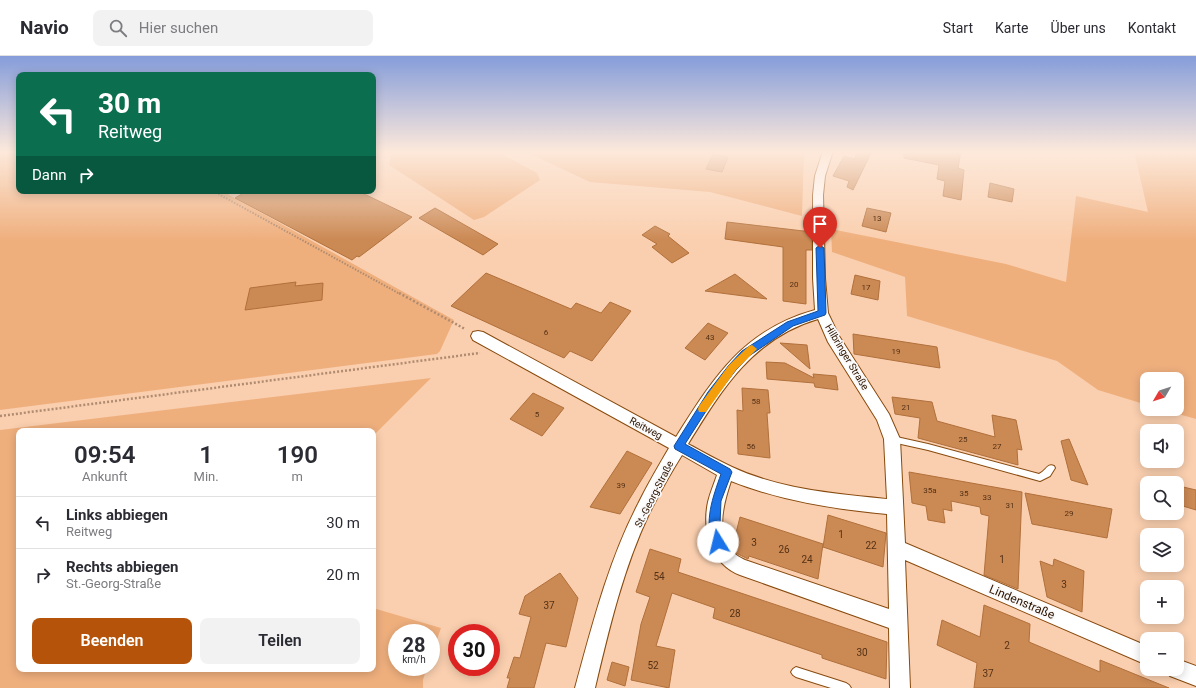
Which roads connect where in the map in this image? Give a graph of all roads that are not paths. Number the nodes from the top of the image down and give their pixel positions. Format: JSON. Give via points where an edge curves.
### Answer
{"nodes":[{"id":1,"x":820,"y":180,"type":"edge"},
{"id":2,"x":822,"y":313,"type":"junction"},
{"id":3,"x":478,"y":336,"type":"road end"},
{"id":4,"x":892,"y":439,"type":"junction"},
{"id":5,"x":679,"y":446,"type":"junction"},
{"id":6,"x":1051,"y":468,"type":"dead end"},
{"id":7,"x":726,"y":472,"type":"junction"},
{"id":8,"x":895,"y":507,"type":"junction"},
{"id":9,"x":897,"y":548,"type":"junction"},
{"id":10,"x":899,"y":622,"type":"junction"},
{"id":11,"x":1140,"y":653,"type":"edge"},
{"id":12,"x":796,"y":672,"type":"dead end"},
{"id":13,"x":1184,"y":672,"type":"edge"},
{"id":14,"x":1196,"y":676,"type":"edge"},
{"id":15,"x":585,"y":688,"type":"edge"},
{"id":16,"x":846,"y":688,"type":"edge"},
{"id":17,"x":900,"y":688,"type":"edge"}],
"edges":[{"from":1,"to":2,"type":"street","name":"Hilbringer Straße"},
{"from":2,"to":4,"type":"street","name":"Hilbringer Straße","via":[[833,338],[884,418]]},
{"from":2,"to":5,"type":"street","name":"St.-Georg-Straße","via":[[790,324],[746,354],[712,395]]},
{"from":3,"to":5,"type":"street","name":"Reitweg"},
{"from":4,"to":6,"type":"lane","via":[[1040,478]]},
{"from":4,"to":8,"type":"street","name":"Hilbringer Straße"},
{"from":5,"to":7,"type":"street","name":"Reitweg"},
{"from":5,"to":15,"type":"street","name":"St.-Georg-Straße","via":[[643,510],[623,560],[602,622]]},
{"from":7,"to":8,"type":"street","name":"Reitweg","via":[[763,486],[800,494]]},
{"from":7,"to":10,"type":"street","via":[[716,501],[714,524],[718,542],[726,557],[740,567]]},
{"from":8,"to":9,"type":"street","name":"Hilbringer Straße"},
{"from":9,"to":10,"type":"street","name":"Hilbringer Straße"},
{"from":9,"to":11,"type":"street","name":"Lindenstraße"},
{"from":10,"to":17,"type":"street","name":"Hilbringer Straße"},
{"from":12,"to":16,"type":"lane"},
{"from":13,"to":14,"type":"street"}]}
